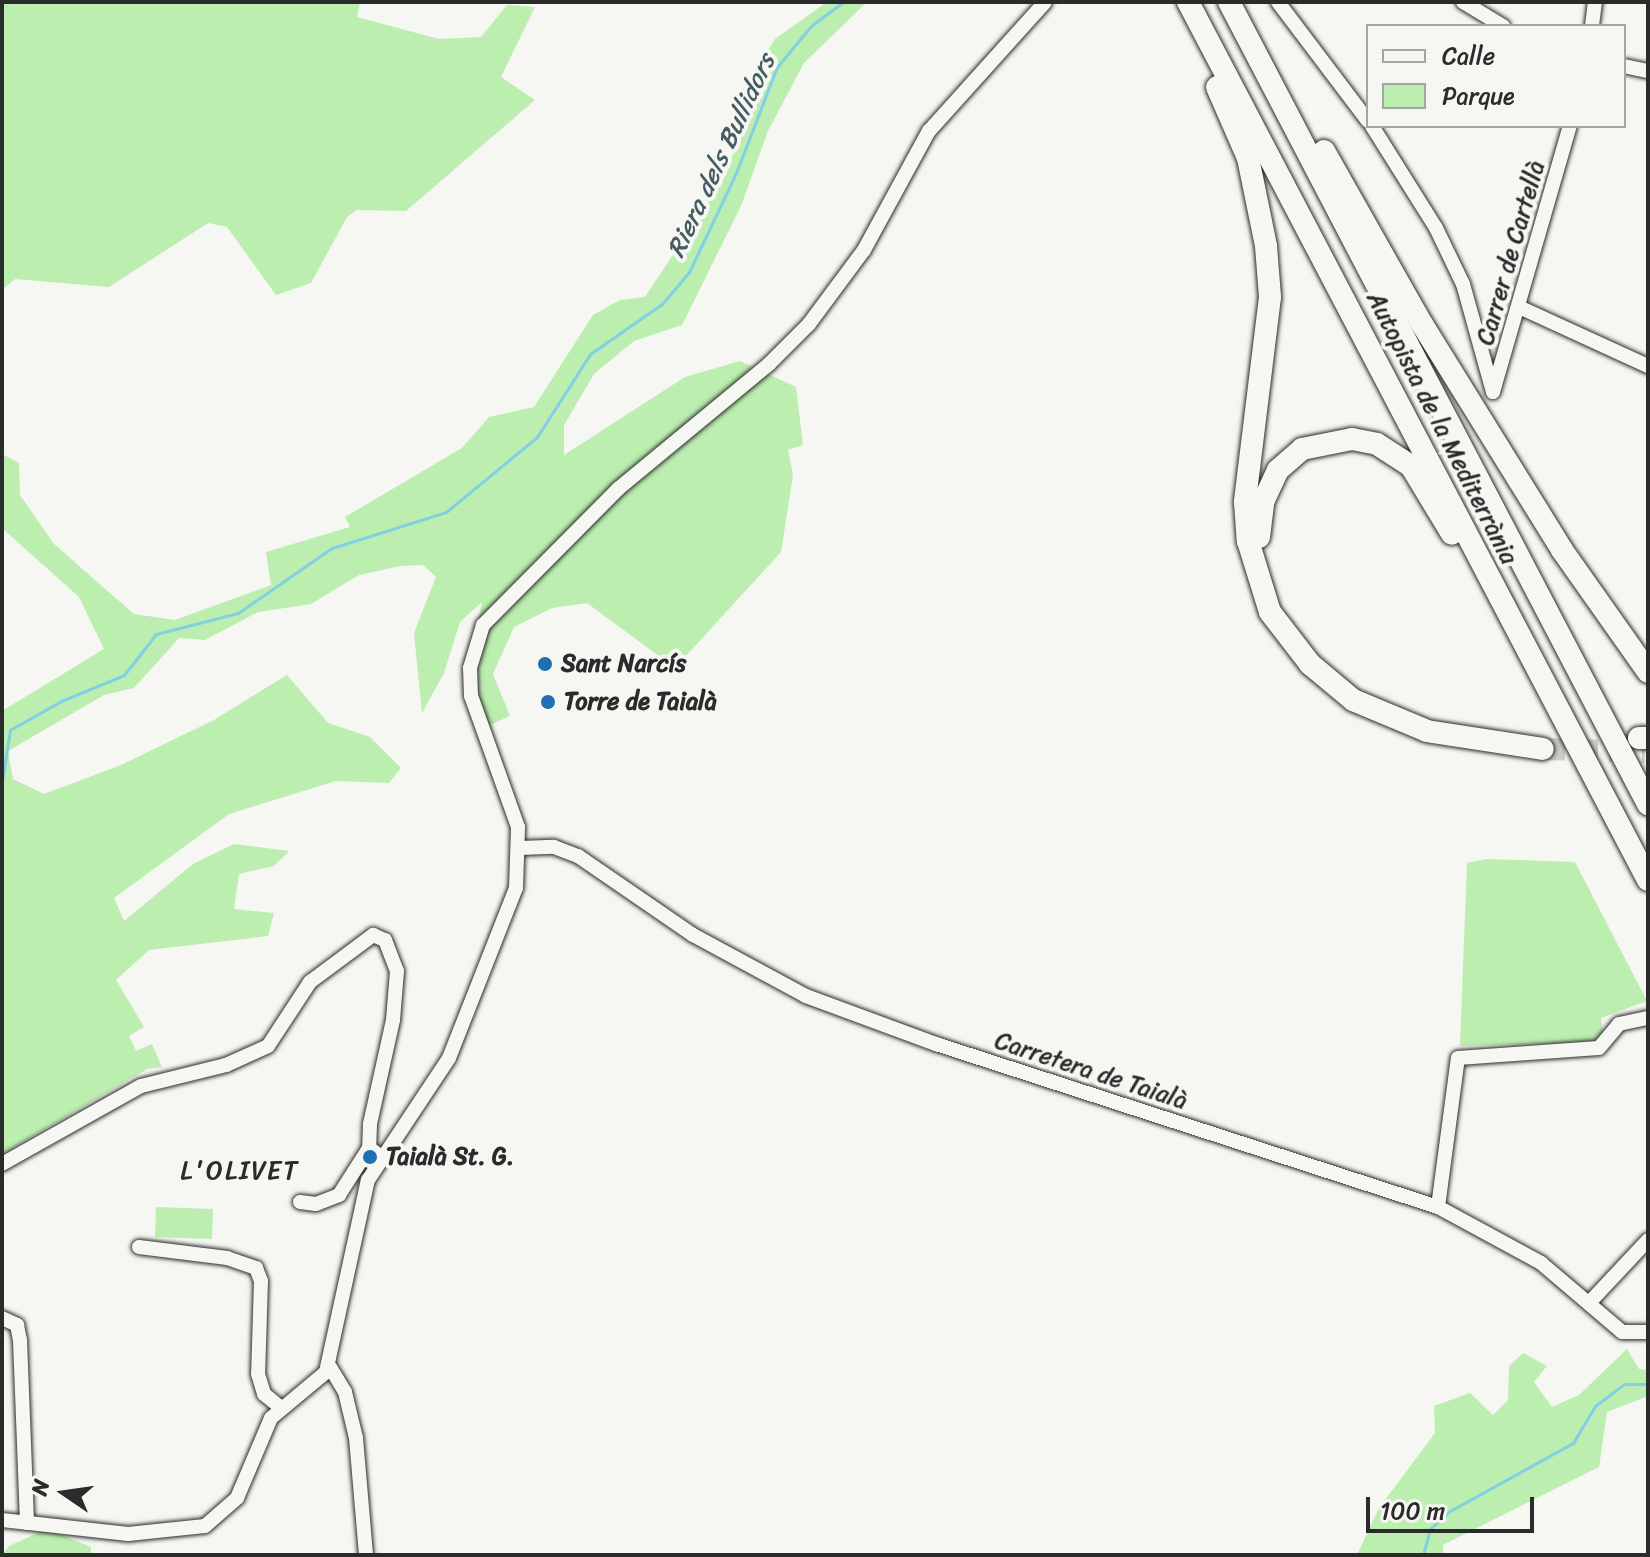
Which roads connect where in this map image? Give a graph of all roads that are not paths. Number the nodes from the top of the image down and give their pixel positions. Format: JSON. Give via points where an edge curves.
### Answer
{"nodes":[{"id":1,"x":1045,"y":2,"type":"edge"},
{"id":2,"x":1175,"y":2,"type":"edge"},
{"id":3,"x":1188,"y":2,"type":"edge"},
{"id":4,"x":1278,"y":2,"type":"edge"},
{"id":5,"x":1463,"y":2,"type":"edge"},
{"id":6,"x":1595,"y":2,"type":"edge"},
{"id":7,"x":1233,"y":9,"type":"edge"},
{"id":8,"x":1500,"y":24,"type":"edge"},
{"id":9,"x":1592,"y":24,"type":"edge"},
{"id":10,"x":1626,"y":66,"type":"edge"},
{"id":11,"x":1648,"y":71,"type":"edge"},
{"id":12,"x":1366,"y":119,"type":"edge"},
{"id":13,"x":1373,"y":128,"type":"edge"},
{"id":14,"x":1569,"y":128,"type":"edge"},
{"id":15,"x":1519,"y":307,"type":"junction"},
{"id":16,"x":1648,"y":366,"type":"edge"},
{"id":17,"x":1648,"y":672,"type":"edge"},
{"id":18,"x":1539,"y":674,"type":"junction"},
{"id":19,"x":1648,"y":804,"type":"edge"},
{"id":20,"x":520,"y":848,"type":"junction"},
{"id":21,"x":1648,"y":880,"type":"edge"},
{"id":22,"x":1648,"y":1018,"type":"edge"},
{"id":23,"x":394,"y":1135,"type":"junction"},
{"id":24,"x":374,"y":1146,"type":"junction"},
{"id":25,"x":2,"y":1164,"type":"edge"},
{"id":26,"x":300,"y":1202,"type":"dead end"},
{"id":27,"x":1438,"y":1207,"type":"junction"},
{"id":28,"x":1648,"y":1240,"type":"edge"},
{"id":29,"x":139,"y":1247,"type":"dead end"},
{"id":30,"x":1589,"y":1303,"type":"junction"},
{"id":31,"x":2,"y":1318,"type":"edge"},
{"id":32,"x":1648,"y":1332,"type":"edge"},
{"id":33,"x":330,"y":1367,"type":"junction"},
{"id":34,"x":281,"y":1408,"type":"junction"},
{"id":35,"x":2,"y":1520,"type":"edge"},
{"id":36,"x":27,"y":1523,"type":"junction"},
{"id":37,"x":366,"y":1555,"type":"edge"}],
"edges":[{"from":1,"to":20,"type":"street","via":[[929,131],[857,261],[809,324],[769,364],[618,489],[483,625],[470,668],[471,696],[514,812]]},
{"from":2,"to":18,"type":"highway","via":[[1229,111],[1260,199],[1270,297],[1245,511],[1257,581],[1270,612],[1327,681],[1364,705],[1427,731],[1540,742],[1406,710],[1323,661],[1292,625],[1263,557],[1259,518],[1278,470],[1302,449],[1320,442],[1366,440],[1395,452],[1422,480]]},
{"from":3,"to":18,"type":"highway","name":"Autopista de la Mediterrània"},
{"from":4,"to":12,"type":"street"},
{"from":5,"to":8,"type":"street"},
{"from":6,"to":9,"type":"street"},
{"from":7,"to":17,"type":"highway","via":[[1342,178],[1422,324],[1562,550]]},
{"from":7,"to":19,"type":"highway","name":"Autopista de la Mediterrània"},
{"from":10,"to":11,"type":"street"},
{"from":13,"to":15,"type":"street","name":"Carrer de Cartellà","via":[[1436,228],[1463,284],[1493,392]]},
{"from":14,"to":15,"type":"street","name":"Carrer de Cartellà"},
{"from":15,"to":16,"type":"street"},
{"from":18,"to":21,"type":"highway","name":"Autopista de la Mediterrània"},
{"from":20,"to":23,"type":"street","via":[[513,899],[459,1036],[439,1076]]},
{"from":20,"to":27,"type":"street","name":"Carretera de Taialà","via":[[554,847],[578,856],[693,935],[806,996],[950,1049]]},
{"from":22,"to":27,"type":"street","via":[[1619,1024],[1599,1048],[1458,1058]]},
{"from":23,"to":24,"type":"street"},
{"from":23,"to":24,"type":"street"},
{"from":24,"to":25,"type":"street","via":[[370,1124],[393,1020],[397,971],[385,940],[373,935],[310,982],[268,1046],[215,1069],[141,1086]]},
{"from":24,"to":26,"type":"street","via":[[339,1195],[316,1204]]},
{"from":24,"to":33,"type":"street"},
{"from":27,"to":30,"type":"street","name":"Carretera de Taialà","via":[[1541,1263]]},
{"from":28,"to":30,"type":"street"},
{"from":29,"to":34,"type":"street","via":[[227,1258],[256,1268],[261,1281],[258,1374],[264,1394]]},
{"from":30,"to":32,"type":"street","name":"Carretera de Taialà","via":[[1623,1333]]},
{"from":31,"to":36,"type":"street","via":[[17,1325],[20,1340]]},
{"from":33,"to":34,"type":"street"},
{"from":33,"to":37,"type":"street","via":[[345,1392],[356,1438]]},
{"from":34,"to":36,"type":"street","via":[[262,1431],[232,1505],[205,1526],[143,1534]]},
{"from":35,"to":36,"type":"street"}]}
